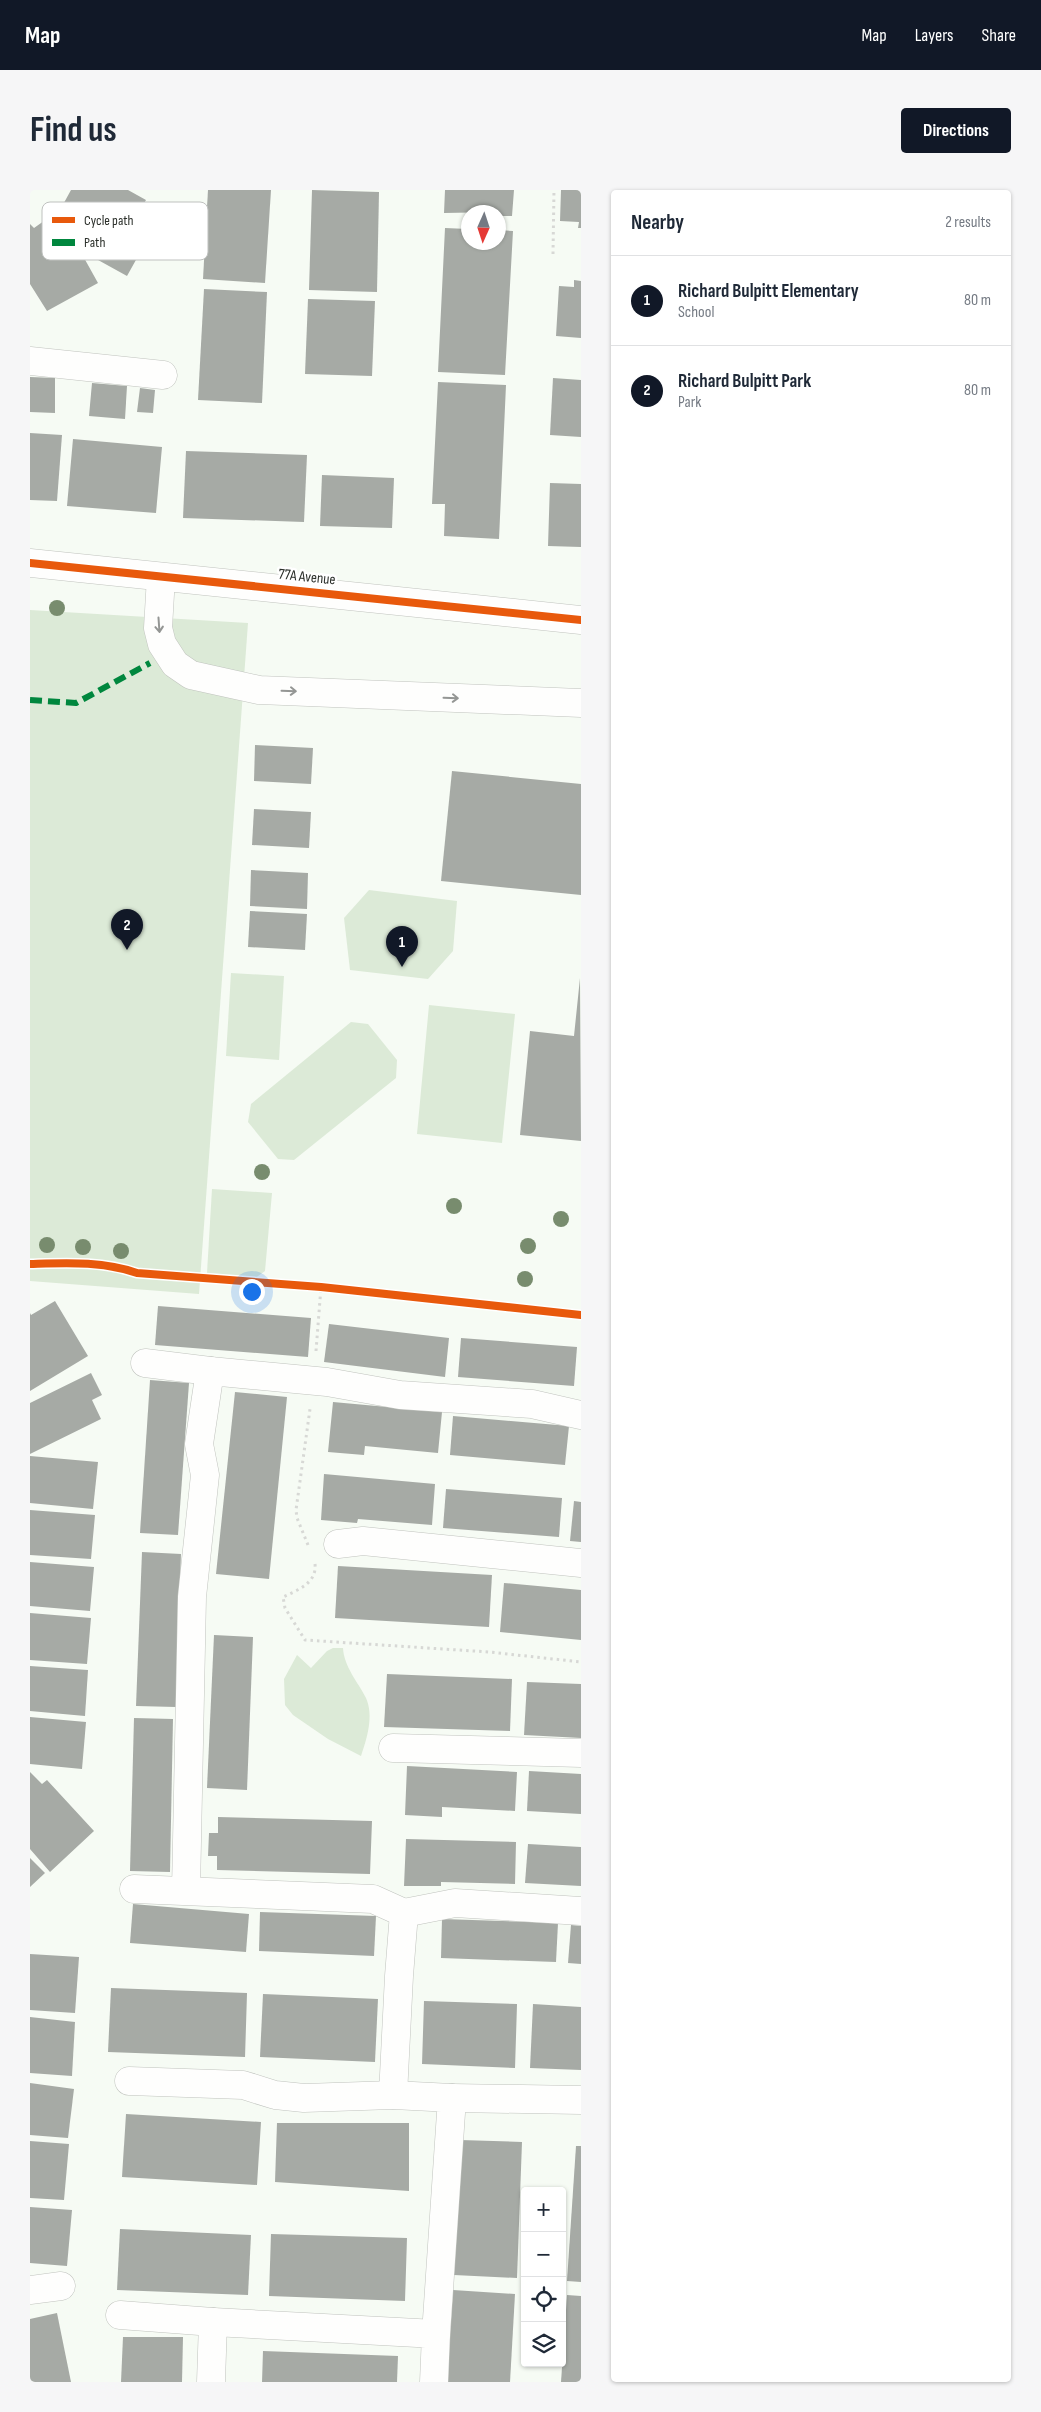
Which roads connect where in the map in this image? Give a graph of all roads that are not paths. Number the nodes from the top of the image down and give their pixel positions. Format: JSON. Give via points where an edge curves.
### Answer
{"nodes":[{"id":1,"x":30,"y":361,"type":"edge"},
{"id":2,"x":163,"y":375,"type":"dead end"},
{"id":3,"x":30,"y":563,"type":"edge"},
{"id":4,"x":161,"y":577,"type":"junction"},
{"id":5,"x":581,"y":620,"type":"edge"},
{"id":6,"x":581,"y":703,"type":"edge"},
{"id":7,"x":145,"y":1363,"type":"dead end"},
{"id":8,"x":210,"y":1371,"type":"junction"},
{"id":9,"x":581,"y":1414,"type":"edge"},
{"id":10,"x":338,"y":1544,"type":"road end"},
{"id":11,"x":581,"y":1563,"type":"edge"},
{"id":12,"x":393,"y":1748,"type":"dead end"},
{"id":13,"x":581,"y":1753,"type":"edge"},
{"id":14,"x":134,"y":1889,"type":"dead end"},
{"id":15,"x":186,"y":1890,"type":"junction"},
{"id":16,"x":581,"y":1911,"type":"edge"},
{"id":17,"x":404,"y":1913,"type":"junction"},
{"id":18,"x":129,"y":2081,"type":"dead end"},
{"id":19,"x":393,"y":2095,"type":"junction"},
{"id":20,"x":452,"y":2098,"type":"junction"},
{"id":21,"x":581,"y":2100,"type":"edge"},
{"id":22,"x":61,"y":2286,"type":"dead end"},
{"id":23,"x":30,"y":2290,"type":"edge"},
{"id":24,"x":120,"y":2315,"type":"dead end"},
{"id":25,"x":213,"y":2322,"type":"junction"},
{"id":26,"x":436,"y":2334,"type":"junction"},
{"id":27,"x":211,"y":2382,"type":"edge"},
{"id":28,"x":434,"y":2382,"type":"edge"}],
"edges":[{"from":1,"to":2,"type":"street"},
{"from":3,"to":4,"type":"street","name":"77A Avenue"},
{"from":4,"to":5,"type":"street","name":"77A Avenue"},
{"from":4,"to":6,"type":"street","one_way":true,"via":[[158,628],[162,644],[174,664],[191,675],[259,690]]},
{"from":7,"to":8,"type":"street"},
{"from":8,"to":9,"type":"street","via":[[313,1381],[400,1395],[532,1404]]},
{"from":8,"to":15,"type":"street","via":[[199,1444],[206,1475],[192,1597]]},
{"from":10,"to":11,"type":"street","via":[[363,1541]]},
{"from":12,"to":13,"type":"street"},
{"from":14,"to":15,"type":"street"},
{"from":15,"to":17,"type":"street","via":[[373,1899]]},
{"from":16,"to":17,"type":"street","via":[[455,1903]]},
{"from":17,"to":19,"type":"street"},
{"from":18,"to":19,"type":"street","via":[[243,2085],[275,2095],[304,2098]]},
{"from":19,"to":20,"type":"street"},
{"from":20,"to":21,"type":"street"},
{"from":20,"to":26,"type":"street"},
{"from":22,"to":23,"type":"street"},
{"from":24,"to":25,"type":"street"},
{"from":25,"to":26,"type":"street"},
{"from":25,"to":27,"type":"street"},
{"from":26,"to":28,"type":"street"}]}
